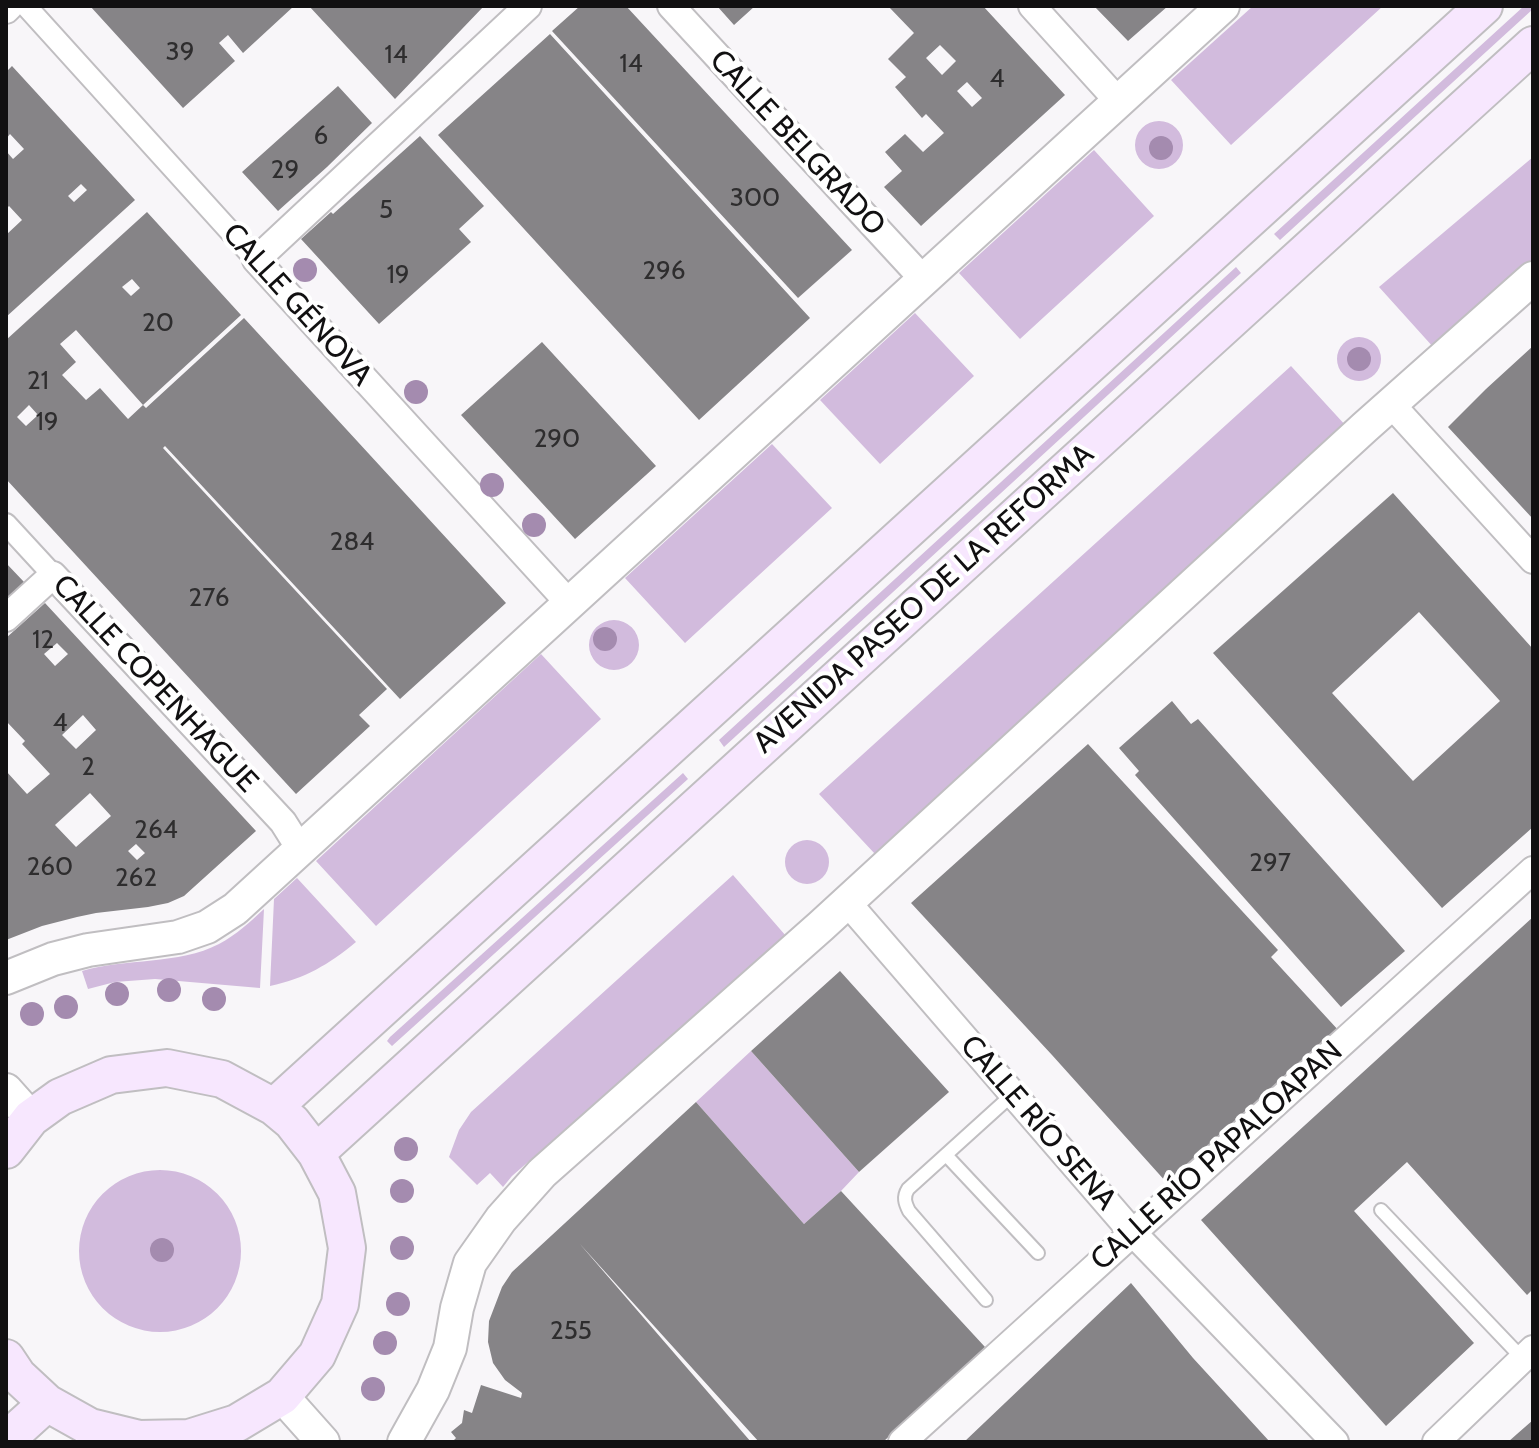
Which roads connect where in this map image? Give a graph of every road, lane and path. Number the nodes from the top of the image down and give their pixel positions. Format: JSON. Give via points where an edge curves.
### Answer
{"nodes":[{"id":1,"x":26,"y":6,"type":"edge"},
{"id":2,"x":528,"y":6,"type":"edge"},
{"id":3,"x":671,"y":6,"type":"edge"},
{"id":4,"x":1032,"y":6,"type":"edge"},
{"id":5,"x":1223,"y":6,"type":"edge"},
{"id":6,"x":1484,"y":6,"type":"edge"},
{"id":7,"x":1533,"y":45,"type":"edge"},
{"id":8,"x":1118,"y":101,"type":"junction"},
{"id":9,"x":256,"y":260,"type":"junction"},
{"id":10,"x":1533,"y":278,"type":"edge"},
{"id":11,"x":924,"y":280,"type":"junction"},
{"id":12,"x":1391,"y":404,"type":"junction"},
{"id":13,"x":6,"y":524,"type":"edge"},
{"id":14,"x":1533,"y":560,"type":"edge"},
{"id":15,"x":53,"y":575,"type":"junction"},
{"id":16,"x":569,"y":603,"type":"junction"},
{"id":17,"x":6,"y":618,"type":"edge"},
{"id":18,"x":300,"y":849,"type":"junction"},
{"id":19,"x":1533,"y":870,"type":"edge"},
{"id":20,"x":847,"y":902,"type":"junction"},
{"id":21,"x":6,"y":978,"type":"edge"},
{"id":22,"x":6,"y":1090,"type":"edge"},
{"id":23,"x":1013,"y":1094,"type":"junction"},
{"id":24,"x":274,"y":1107,"type":"junction"},
{"id":25,"x":31,"y":1118,"type":"junction"},
{"id":26,"x":6,"y":1150,"type":"edge"},
{"id":27,"x":316,"y":1153,"type":"junction"},
{"id":28,"x":946,"y":1155,"type":"junction"},
{"id":29,"x":1381,"y":1210,"type":"dead end"},
{"id":30,"x":1133,"y":1233,"type":"junction"},
{"id":31,"x":1038,"y":1253,"type":"dead end"},
{"id":32,"x":986,"y":1300,"type":"dead end"},
{"id":33,"x":1528,"y":1354,"type":"edge"},
{"id":34,"x":6,"y":1358,"type":"edge"},
{"id":35,"x":282,"y":1396,"type":"junction"},
{"id":36,"x":47,"y":1403,"type":"junction"},
{"id":37,"x":6,"y":1440,"type":"edge"},
{"id":38,"x":323,"y":1442,"type":"edge"},
{"id":39,"x":404,"y":1442,"type":"edge"},
{"id":40,"x":902,"y":1442,"type":"edge"},
{"id":41,"x":1335,"y":1442,"type":"edge"},
{"id":42,"x":1436,"y":1442,"type":"edge"}],
"edges":[{"from":1,"to":9,"type":"street","name":"CALLE GÉNOVA"},
{"from":2,"to":9,"type":"street"},
{"from":3,"to":11,"type":"street","name":"CALLE BELGRADO"},
{"from":4,"to":8,"type":"street"},
{"from":5,"to":8,"type":"street"},
{"from":6,"to":24,"type":"main road","name":"AVENIDA PASEO DE LA REFORMA"},
{"from":7,"to":27,"type":"main road","name":"AVENIDA PASEO DE LA REFORMA"},
{"from":8,"to":11,"type":"street"},
{"from":9,"to":16,"type":"street","name":"CALLE GÉNOVA"},
{"from":10,"to":12,"type":"street"},
{"from":11,"to":16,"type":"street"},
{"from":12,"to":14,"type":"street"},
{"from":12,"to":20,"type":"street"},
{"from":13,"to":15,"type":"street","name":"CALLE COPENHAGUE"},
{"from":15,"to":17,"type":"street"},
{"from":15,"to":18,"type":"street","name":"CALLE COPENHAGUE","via":[[283,822]]},
{"from":16,"to":18,"type":"street"},
{"from":18,"to":21,"type":"street","via":[[235,909],[207,927],[178,937],[88,950]]},
{"from":19,"to":30,"type":"street","name":"CALLE RÍO PAPALOAPAN"},
{"from":20,"to":23,"type":"street","name":"CALLE RÍO SENA"},
{"from":20,"to":39,"type":"street","via":[[542,1173],[501,1219],[470,1263],[450,1348]]},
{"from":22,"to":25,"type":"street"},
{"from":23,"to":28,"type":"lane"},
{"from":23,"to":30,"type":"street","name":"CALLE RÍO SENA"},
{"from":24,"to":25,"type":"main road","via":[[222,1079],[167,1068],[111,1075],[60,1097]]},
{"from":24,"to":27,"type":"main road"},
{"from":25,"to":26,"type":"main road"},
{"from":27,"to":35,"type":"main road","via":[[337,1193],[347,1248],[340,1304],[317,1355]]},
{"from":28,"to":31,"type":"lane"},
{"from":28,"to":32,"type":"lane","via":[[908,1189],[906,1205]]},
{"from":29,"to":33,"type":"lane"},
{"from":30,"to":40,"type":"street","name":"CALLE RÍO PAPALOAPAN"},
{"from":30,"to":41,"type":"street","name":"CALLE RÍO SENA"},
{"from":33,"to":42,"type":"street"},
{"from":34,"to":36,"type":"main road"},
{"from":35,"to":36,"type":"main road","via":[[237,1423],[189,1438],[139,1439],[90,1427]]},
{"from":35,"to":38,"type":"street"},
{"from":36,"to":37,"type":"main road"}]}
